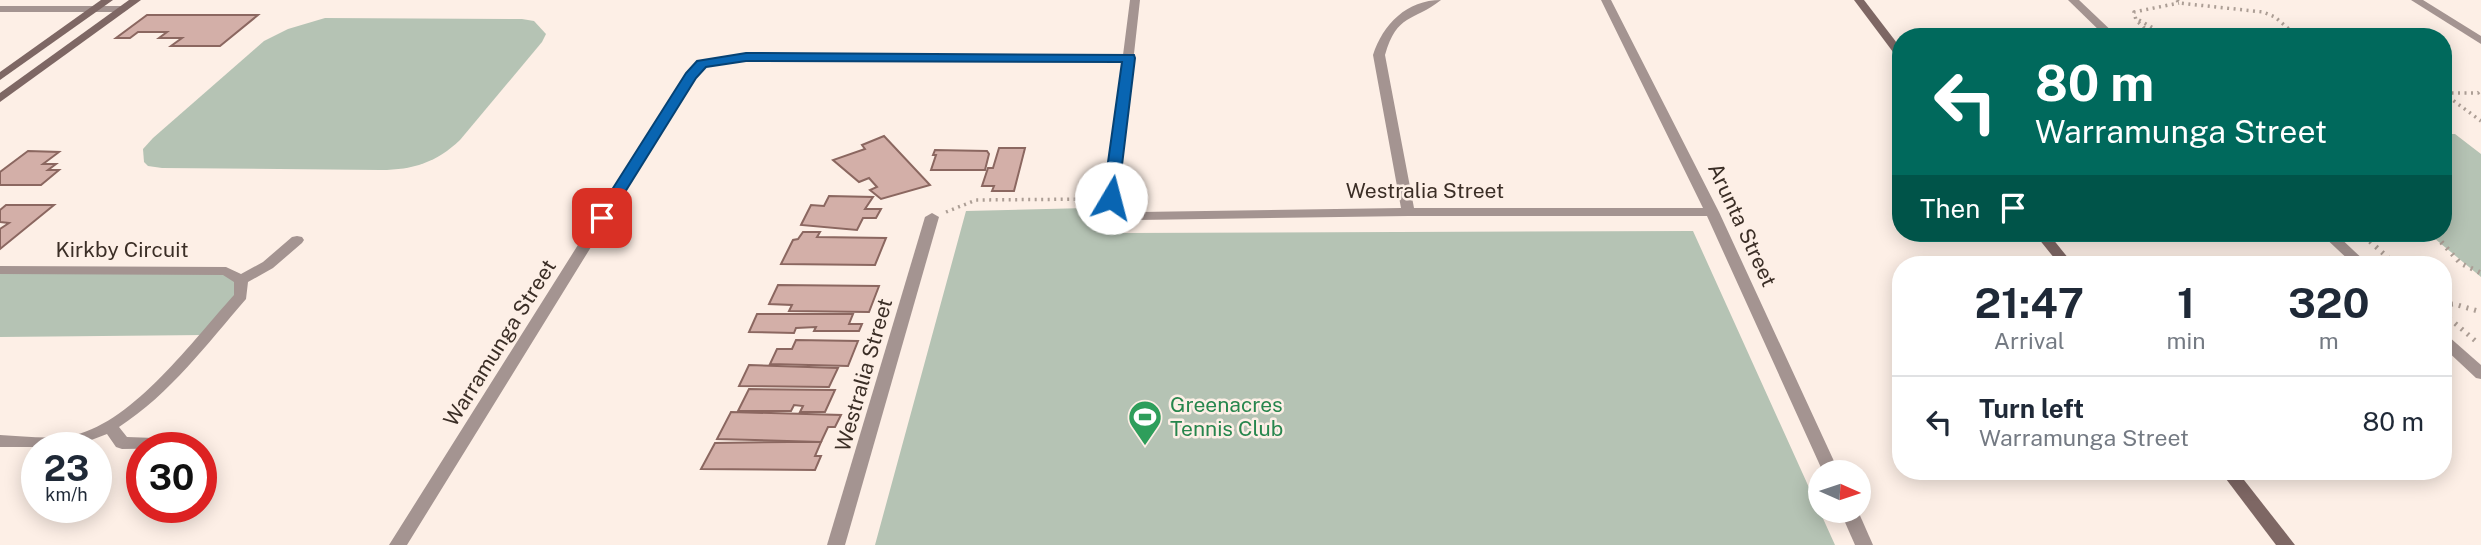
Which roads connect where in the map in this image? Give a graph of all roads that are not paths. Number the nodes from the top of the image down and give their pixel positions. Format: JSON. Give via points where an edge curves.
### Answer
{"nodes":[{"id":1,"x":108,"y":0,"type":"edge"},
{"id":2,"x":135,"y":0,"type":"edge"},
{"id":3,"x":1135,"y":0,"type":"edge"},
{"id":4,"x":1436,"y":0,"type":"edge"},
{"id":5,"x":1606,"y":0,"type":"edge"},
{"id":6,"x":1859,"y":0,"type":"edge"},
{"id":7,"x":2073,"y":0,"type":"edge"},
{"id":8,"x":2416,"y":0,"type":"edge"},
{"id":9,"x":0,"y":9,"type":"edge"},
{"id":10,"x":95,"y":9,"type":"junction"},
{"id":11,"x":123,"y":9,"type":"junction"},
{"id":12,"x":2103,"y":28,"type":"edge"},
{"id":13,"x":2481,"y":41,"type":"edge"},
{"id":14,"x":1892,"y":43,"type":"edge"},
{"id":15,"x":1129,"y":58,"type":"junction"},
{"id":16,"x":0,"y":77,"type":"edge"},
{"id":17,"x":0,"y":98,"type":"edge"},
{"id":18,"x":1408,"y":212,"type":"junction"},
{"id":19,"x":1712,"y":212,"type":"junction"},
{"id":20,"x":932,"y":217,"type":"road end"},
{"id":21,"x":297,"y":240,"type":"dead end"},
{"id":22,"x":2048,"y":242,"type":"edge"},
{"id":23,"x":2337,"y":242,"type":"edge"},
{"id":24,"x":2060,"y":256,"type":"edge"},
{"id":25,"x":2352,"y":256,"type":"edge"},
{"id":26,"x":0,"y":270,"type":"edge"},
{"id":27,"x":242,"y":280,"type":"junction"},
{"id":28,"x":2452,"y":347,"type":"edge"},
{"id":29,"x":2481,"y":374,"type":"edge"},
{"id":30,"x":111,"y":427,"type":"junction"},
{"id":31,"x":0,"y":441,"type":"edge"},
{"id":32,"x":126,"y":443,"type":"edge"},
{"id":33,"x":1826,"y":460,"type":"edge"},
{"id":34,"x":2235,"y":480,"type":"edge"},
{"id":35,"x":1854,"y":523,"type":"edge"},
{"id":36,"x":398,"y":545,"type":"edge"},
{"id":37,"x":836,"y":545,"type":"edge"},
{"id":38,"x":1864,"y":545,"type":"edge"},
{"id":39,"x":2286,"y":545,"type":"edge"}],
"edges":[{"from":1,"to":10,"type":"main road"},
{"from":2,"to":11,"type":"main road"},
{"from":3,"to":15,"type":"street"},
{"from":4,"to":18,"type":"street","via":[[1403,16],[1384,33],[1379,55]]},
{"from":5,"to":19,"type":"street","name":"Arunta Street"},
{"from":6,"to":14,"type":"main road"},
{"from":7,"to":12,"type":"street"},
{"from":8,"to":13,"type":"street"},
{"from":9,"to":10,"type":"street"},
{"from":10,"to":11,"type":"street"},
{"from":10,"to":16,"type":"main road"},
{"from":11,"to":17,"type":"main road"},
{"from":15,"to":18,"type":"street","name":"Westralia Street","via":[[1111,198],[1138,216]]},
{"from":15,"to":36,"type":"street","name":"Warramunga Street","via":[[746,57],[702,64]]},
{"from":18,"to":19,"type":"street","name":"Westralia Street"},
{"from":19,"to":33,"type":"street","name":"Arunta Street"},
{"from":20,"to":37,"type":"street","name":"Westralia Street"},
{"from":21,"to":27,"type":"street"},
{"from":22,"to":24,"type":"main road"},
{"from":23,"to":25,"type":"street"},
{"from":26,"to":27,"type":"street","name":"Kirkby Circuit","via":[[226,271]]},
{"from":27,"to":30,"type":"street","via":[[241,296],[139,407]]},
{"from":28,"to":29,"type":"street"},
{"from":30,"to":31,"type":"street","via":[[78,440]]},
{"from":30,"to":32,"type":"street"},
{"from":34,"to":39,"type":"main road"},
{"from":35,"to":38,"type":"street"}]}
